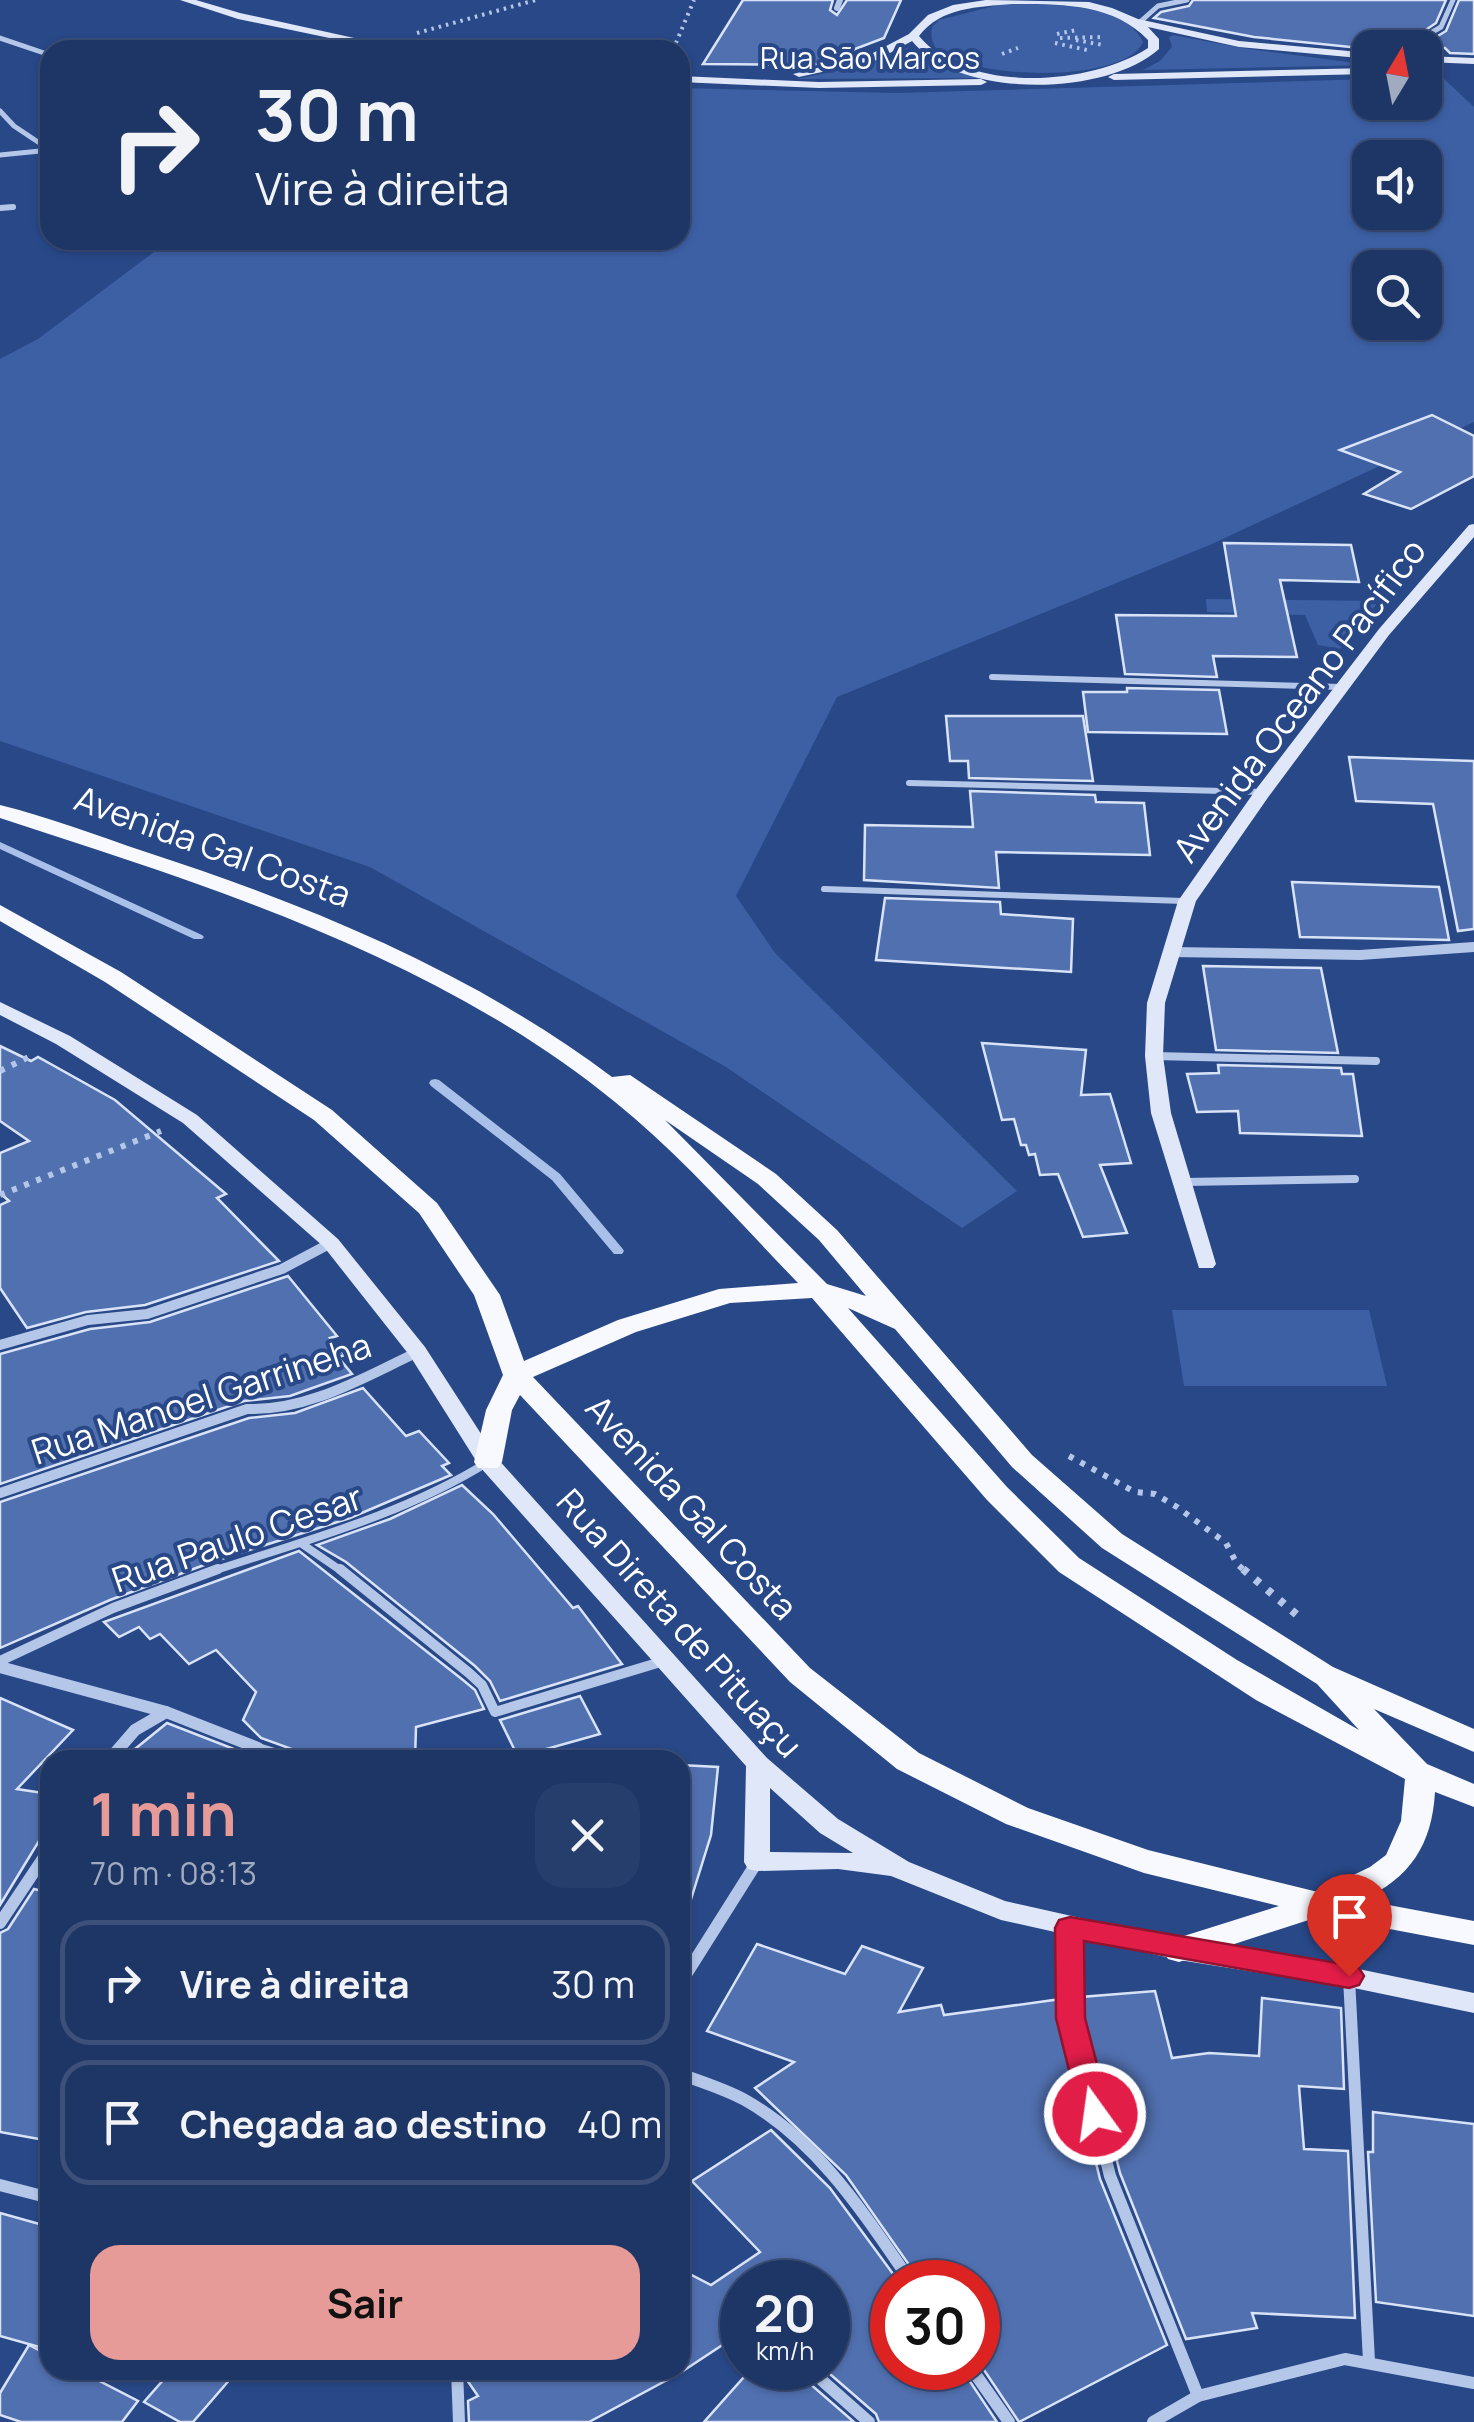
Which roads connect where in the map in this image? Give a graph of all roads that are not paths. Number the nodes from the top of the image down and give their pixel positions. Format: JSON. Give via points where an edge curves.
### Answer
{"nodes":[{"id":1,"x":185,"y":0,"type":"edge"},
{"id":2,"x":840,"y":0,"type":"edge"},
{"id":3,"x":932,"y":0,"type":"edge"},
{"id":4,"x":1085,"y":0,"type":"edge"},
{"id":5,"x":1187,"y":0,"type":"edge"},
{"id":6,"x":1453,"y":0,"type":"edge"},
{"id":7,"x":837,"y":8,"type":"dead end"},
{"id":8,"x":1108,"y":11,"type":"junction"},
{"id":9,"x":1136,"y":21,"type":"junction"},
{"id":10,"x":1436,"y":30,"type":"edge"},
{"id":11,"x":916,"y":31,"type":"junction"},
{"id":12,"x":0,"y":38,"type":"edge"},
{"id":13,"x":353,"y":40,"type":"edge"},
{"id":14,"x":40,"y":52,"type":"edge"},
{"id":15,"x":1352,"y":54,"type":"edge"},
{"id":16,"x":1442,"y":61,"type":"edge"},
{"id":17,"x":1474,"y":65,"type":"edge"},
{"id":18,"x":1442,"y":68,"type":"edge"},
{"id":19,"x":1352,"y":72,"type":"edge"},
{"id":20,"x":1013,"y":78,"type":"junction"},
{"id":21,"x":1077,"y":78,"type":"junction"},
{"id":22,"x":690,"y":79,"type":"edge"},
{"id":23,"x":728,"y":81,"type":"junction"},
{"id":24,"x":0,"y":111,"type":"edge"},
{"id":25,"x":40,"y":143,"type":"edge"},
{"id":26,"x":40,"y":151,"type":"edge"},
{"id":27,"x":0,"y":155,"type":"edge"},
{"id":28,"x":13,"y":207,"type":"dead end"},
{"id":29,"x":0,"y":208,"type":"edge"},
{"id":30,"x":1474,"y":528,"type":"edge"},
{"id":31,"x":992,"y":677,"type":"dead end"},
{"id":32,"x":1341,"y":687,"type":"junction"},
{"id":33,"x":909,"y":783,"type":"dead end"},
{"id":34,"x":1263,"y":792,"type":"junction"},
{"id":35,"x":0,"y":811,"type":"edge"},
{"id":36,"x":824,"y":889,"type":"dead end"},
{"id":37,"x":1187,"y":901,"type":"junction"},
{"id":38,"x":0,"y":912,"type":"edge"},
{"id":39,"x":1474,"y":947,"type":"edge"},
{"id":40,"x":1169,"y":952,"type":"junction"},
{"id":41,"x":0,"y":1008,"type":"edge"},
{"id":42,"x":1154,"y":1056,"type":"junction"},
{"id":43,"x":1376,"y":1061,"type":"dead end"},
{"id":44,"x":580,"y":1063,"type":"junction"},
{"id":45,"x":1355,"y":1180,"type":"dead end"},
{"id":46,"x":1180,"y":1182,"type":"junction"},
{"id":47,"x":331,"y":1243,"type":"junction"},
{"id":48,"x":1206,"y":1264,"type":"dead end"},
{"id":49,"x":819,"y":1290,"type":"junction"},
{"id":50,"x":908,"y":1328,"type":"junction"},
{"id":51,"x":0,"y":1345,"type":"edge"},
{"id":52,"x":418,"y":1352,"type":"junction"},
{"id":53,"x":516,"y":1376,"type":"junction"},
{"id":54,"x":488,"y":1462,"type":"junction"},
{"id":55,"x":0,"y":1493,"type":"edge"},
{"id":56,"x":302,"y":1544,"type":"junction"},
{"id":57,"x":668,"y":1660,"type":"junction"},
{"id":58,"x":0,"y":1664,"type":"edge"},
{"id":59,"x":1323,"y":1674,"type":"junction"},
{"id":60,"x":166,"y":1712,"type":"junction"},
{"id":61,"x":1474,"y":1741,"type":"edge"},
{"id":62,"x":258,"y":1748,"type":"joint"},
{"id":63,"x":117,"y":1750,"type":"edge"},
{"id":64,"x":264,"y":1750,"type":"edge"},
{"id":65,"x":758,"y":1764,"type":"junction"},
{"id":66,"x":1420,"y":1775,"type":"junction"},
{"id":67,"x":1474,"y":1796,"type":"edge"},
{"id":68,"x":757,"y":1862,"type":"junction"},
{"id":69,"x":40,"y":1863,"type":"edge"},
{"id":70,"x":900,"y":1869,"type":"junction"},
{"id":71,"x":1318,"y":1904,"type":"junction"},
{"id":72,"x":0,"y":1923,"type":"edge"},
{"id":73,"x":1070,"y":1928,"type":"junction"},
{"id":74,"x":1474,"y":1932,"type":"edge"},
{"id":75,"x":1179,"y":1950,"type":"junction"},
{"id":76,"x":690,"y":1968,"type":"edge"},
{"id":77,"x":1349,"y":1976,"type":"junction"},
{"id":78,"x":1474,"y":2003,"type":"edge"},
{"id":79,"x":690,"y":2078,"type":"edge"},
{"id":80,"x":0,"y":2185,"type":"edge"},
{"id":81,"x":40,"y":2195,"type":"edge"},
{"id":82,"x":896,"y":2260,"type":"edge"},
{"id":83,"x":1370,"y":2362,"type":"junction"},
{"id":84,"x":457,"y":2380,"type":"edge"},
{"id":85,"x":1474,"y":2383,"type":"edge"},
{"id":86,"x":833,"y":2390,"type":"edge"},
{"id":87,"x":986,"y":2390,"type":"edge"},
{"id":88,"x":1198,"y":2396,"type":"junction"},
{"id":89,"x":459,"y":2422,"type":"edge"},
{"id":90,"x":869,"y":2422,"type":"edge"},
{"id":91,"x":1009,"y":2422,"type":"edge"},
{"id":92,"x":1153,"y":2422,"type":"edge"}],
"edges":[{"from":1,"to":13,"type":"main road"},
{"from":2,"to":7,"type":"street"},
{"from":3,"to":11,"type":"main road"},
{"from":4,"to":8,"type":"main road"},
{"from":5,"to":9,"type":"lane","via":[[1158,6]]},
{"from":6,"to":10,"type":"lane"},
{"from":8,"to":9,"type":"main road"},
{"from":8,"to":11,"type":"main road","name":"Rua São Marcos","via":[[1051,2],[987,3],[946,12]]},
{"from":9,"to":15,"type":"main road","via":[[1238,44]]},
{"from":9,"to":21,"type":"main road","via":[[1154,39],[1153,49],[1128,67]]},
{"from":11,"to":20,"type":"main road","via":[[919,49],[936,61]]},
{"from":11,"to":23,"type":"main road","name":"Rua São Marcos","via":[[894,49],[848,66]]},
{"from":12,"to":14,"type":"lane"},
{"from":16,"to":17,"type":"main road"},
{"from":17,"to":18,"type":"main road"},
{"from":19,"to":21,"type":"main road"},
{"from":20,"to":21,"type":"main road"},
{"from":20,"to":23,"type":"main road","name":"Rua São Marcos","via":[[835,85]]},
{"from":22,"to":23,"type":"main road","name":"Rua São Marcos"},
{"from":24,"to":25,"type":"lane"},
{"from":26,"to":27,"type":"lane"},
{"from":28,"to":29,"type":"street"},
{"from":30,"to":32,"type":"main road","name":"Avenida Oceano Pacífico"},
{"from":31,"to":32,"type":"lane"},
{"from":32,"to":34,"type":"main road","name":"Avenida Oceano Pacífico"},
{"from":33,"to":34,"type":"lane"},
{"from":34,"to":37,"type":"main road","name":"Avenida Oceano Pacífico"},
{"from":35,"to":44,"type":"main road","name":"Avenida Gal Costa","via":[[352,936]]},
{"from":36,"to":37,"type":"lane"},
{"from":37,"to":40,"type":"main road","name":"Avenida Oceano Pacífico"},
{"from":38,"to":53,"type":"main road","name":"Avenida Gal Costa","via":[[323,1114],[428,1208],[488,1295]]},
{"from":39,"to":40,"type":"street","via":[[1360,955]]},
{"from":40,"to":42,"type":"main road","name":"Avenida Oceano Pacífico","via":[[1156,1003]]},
{"from":41,"to":47,"type":"main road","name":"Rua Direta de Pituaçu","via":[[190,1119]]},
{"from":42,"to":43,"type":"lane"},
{"from":42,"to":46,"type":"main road","name":"Avenida Oceano Pacífico"},
{"from":44,"to":49,"type":"main road","name":"Avenida Gal Costa","via":[[692,1160]]},
{"from":44,"to":50,"type":"main road","via":[[632,1084],[767,1179],[828,1235]]},
{"from":45,"to":46,"type":"lane"},
{"from":46,"to":48,"type":"main road","name":"Avenida Oceano Pacífico"},
{"from":47,"to":51,"type":"street","via":[[282,1270],[147,1314],[88,1320]]},
{"from":47,"to":52,"type":"main road","name":"Rua Direta de Pituaçu"},
{"from":49,"to":50,"type":"main road"},
{"from":49,"to":53,"type":"main road","via":[[728,1295],[627,1326]]},
{"from":49,"to":66,"type":"main road","name":"Avenida Gal Costa","via":[[1063,1560],[1220,1666]]},
{"from":50,"to":59,"type":"main road","via":[[1022,1462],[1112,1541]]},
{"from":52,"to":54,"type":"main road","name":"Rua Direta de Pituaçu"},
{"from":52,"to":55,"type":"street","name":"Rua Manoel Garrineha","via":[[342,1387],[266,1412],[247,1409]]},
{"from":53,"to":54,"type":"main road","via":[[499,1410]]},
{"from":53,"to":71,"type":"main road","name":"Avenida Gal Costa","via":[[800,1675],[908,1760],[1017,1816],[1126,1854]]},
{"from":54,"to":56,"type":"lane","name":"Rua Paulo Cesar","via":[[406,1509]]},
{"from":54,"to":57,"type":"main road","name":"Rua Direta de Pituaçu"},
{"from":56,"to":57,"type":"lane","via":[[469,1673],[495,1712]]},
{"from":56,"to":58,"type":"lane","name":"Rua Paulo Cesar","via":[[180,1581],[65,1628]]},
{"from":57,"to":65,"type":"main road","name":"Rua Direta de Pituaçu"},
{"from":58,"to":60,"type":"street"},
{"from":59,"to":61,"type":"main road"},
{"from":59,"to":66,"type":"main road"},
{"from":60,"to":62,"type":"street"},
{"from":60,"to":63,"type":"street","via":[[134,1730]]},
{"from":62,"to":64,"type":"lane"},
{"from":65,"to":68,"type":"main road"},
{"from":65,"to":70,"type":"main road","name":"Rua Direta de Pituaçu","via":[[828,1826]]},
{"from":66,"to":67,"type":"main road","name":"Avenida Gal Costa"},
{"from":66,"to":71,"type":"main road","via":[[1420,1817],[1396,1864]]},
{"from":68,"to":70,"type":"main road","via":[[838,1860]]},
{"from":68,"to":76,"type":"street"},
{"from":69,"to":72,"type":"street"},
{"from":70,"to":73,"type":"main road","name":"Rua Direta de Pituaçu","via":[[1001,1910]]},
{"from":71,"to":74,"type":"main road","name":"Avenida Gal Costa"},
{"from":71,"to":75,"type":"main road"},
{"from":73,"to":75,"type":"main road","name":"Rua Direta de Pituaçu"},
{"from":73,"to":88,"type":"street","via":[[1070,2018],[1110,2176]]},
{"from":75,"to":77,"type":"main road","name":"Rua Direta de Pituaçu"},
{"from":77,"to":78,"type":"main road","name":"Rua Direta de Pituaçu"},
{"from":77,"to":83,"type":"street"},
{"from":79,"to":82,"type":"street","via":[[745,2100],[792,2132],[838,2178]]},
{"from":80,"to":81,"type":"street"},
{"from":83,"to":85,"type":"street"},
{"from":83,"to":88,"type":"street","via":[[1345,2360]]},
{"from":84,"to":89,"type":"street"},
{"from":86,"to":90,"type":"street"},
{"from":87,"to":91,"type":"street"},
{"from":88,"to":92,"type":"street"}]}
